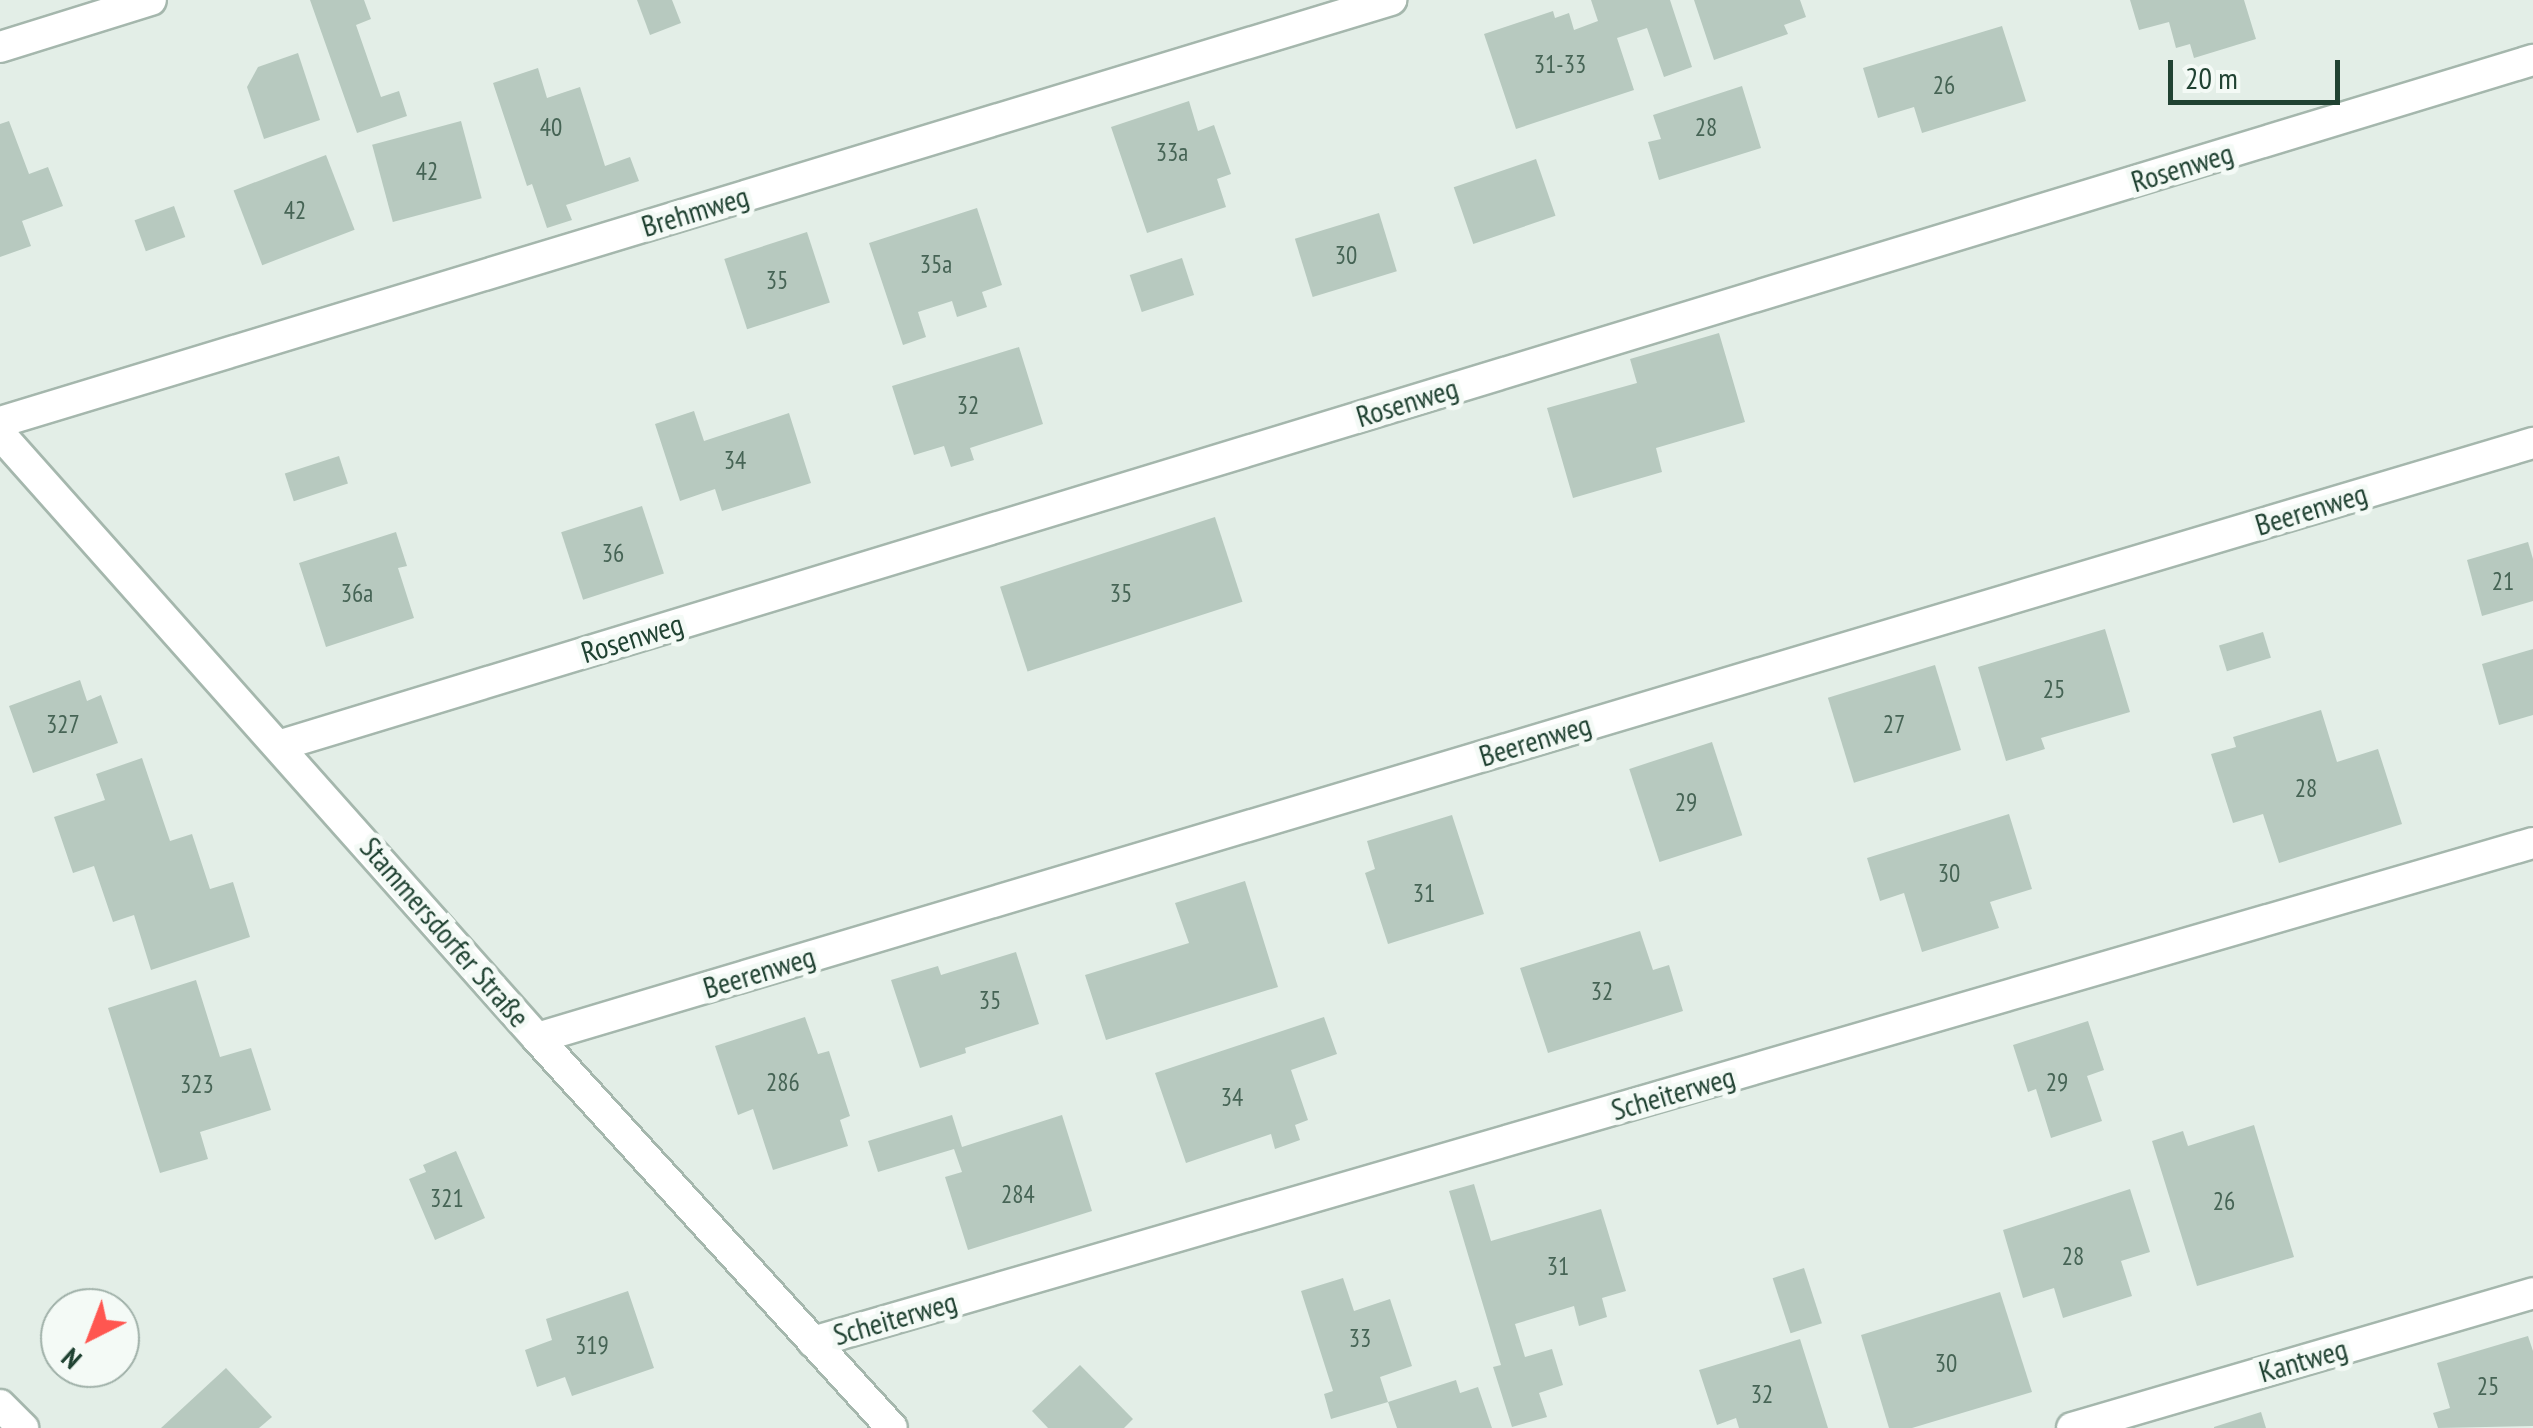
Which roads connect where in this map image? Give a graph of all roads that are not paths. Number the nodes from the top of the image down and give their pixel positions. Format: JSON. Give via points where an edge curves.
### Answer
{"nodes":[{"id":1,"x":151,"y":0,"type":"edge"},
{"id":2,"x":1390,"y":0,"type":"edge"},
{"id":3,"x":0,"y":47,"type":"edge"},
{"id":4,"x":2533,"y":60,"type":"edge"},
{"id":5,"x":0,"y":422,"type":"edge"},
{"id":6,"x":0,"y":434,"type":"edge"},
{"id":7,"x":2533,"y":442,"type":"edge"},
{"id":8,"x":281,"y":745,"type":"junction"},
{"id":9,"x":2533,"y":843,"type":"edge"},
{"id":10,"x":537,"y":1038,"type":"junction"},
{"id":11,"x":2533,"y":1293,"type":"edge"},
{"id":12,"x":814,"y":1342,"type":"junction"},
{"id":13,"x":0,"y":1405,"type":"edge"},
{"id":14,"x":23,"y":1428,"type":"edge"},
{"id":15,"x":892,"y":1428,"type":"edge"},
{"id":16,"x":2072,"y":1428,"type":"edge"}],
"edges":[{"from":1,"to":3,"type":"street"},
{"from":2,"to":5,"type":"street","name":"Brehmweg"},
{"from":4,"to":8,"type":"street","name":"Rosenweg"},
{"from":6,"to":8,"type":"street","name":"Stammersdorfer Straße"},
{"from":7,"to":10,"type":"street","name":"Beerenweg"},
{"from":8,"to":10,"type":"street","name":"Stammersdorfer Straße"},
{"from":9,"to":12,"type":"street","name":"Scheiterweg"},
{"from":10,"to":12,"type":"street","name":"Stammersdorfer Straße"},
{"from":11,"to":16,"type":"street","name":"Kantweg"},
{"from":12,"to":15,"type":"street","name":"Stammersdorfer Straße"},
{"from":13,"to":14,"type":"street"}]}
